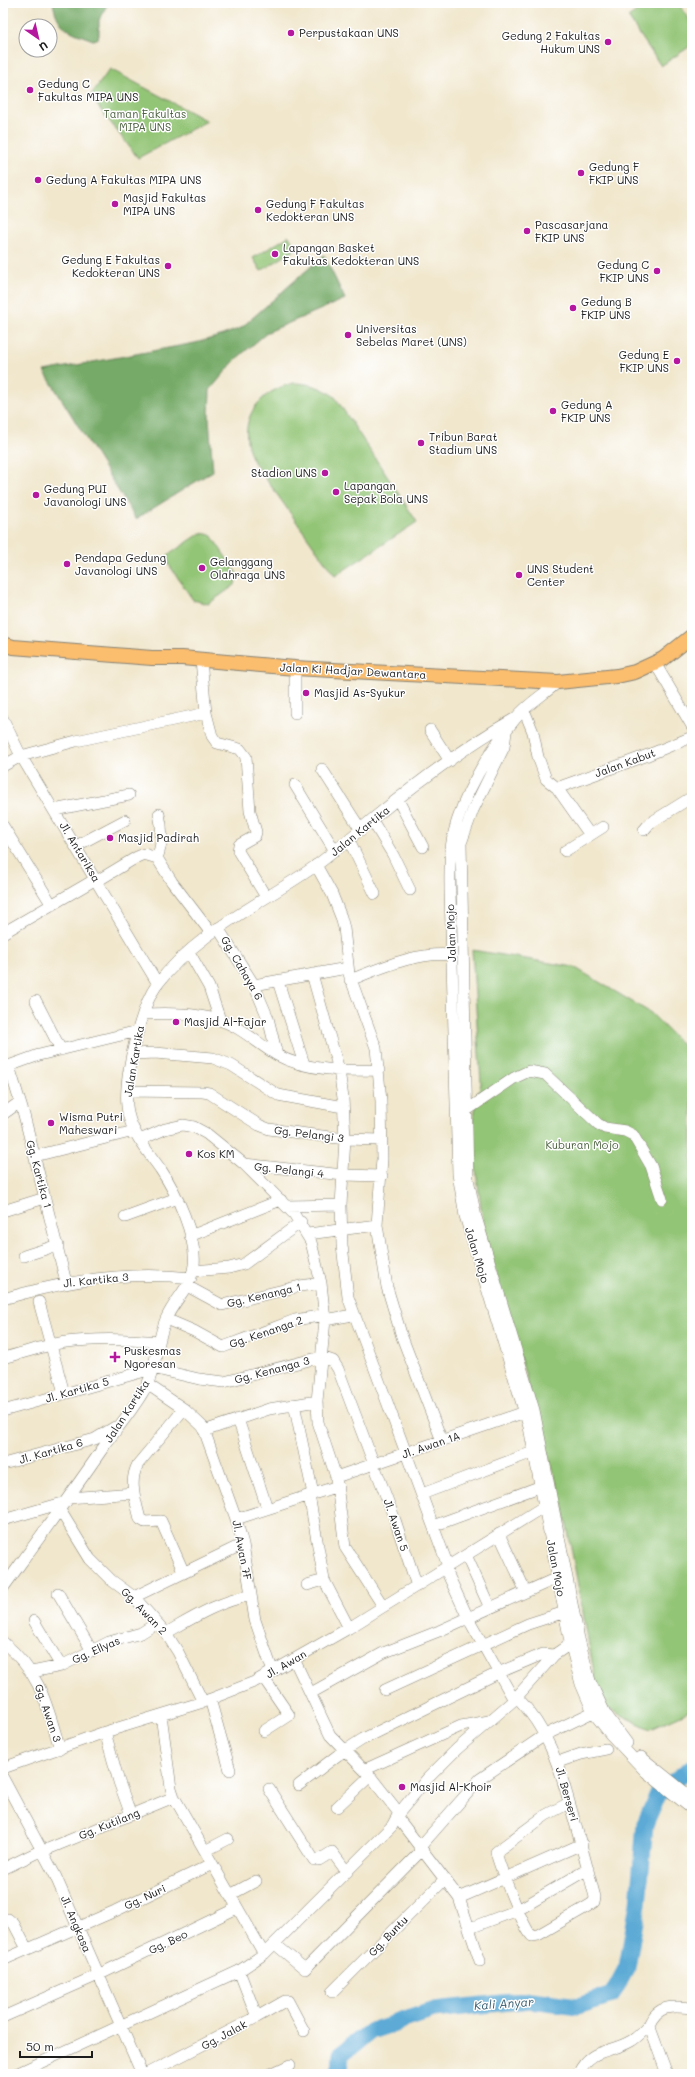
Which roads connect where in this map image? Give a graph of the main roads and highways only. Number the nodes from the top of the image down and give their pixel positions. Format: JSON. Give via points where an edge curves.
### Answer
{"nodes":[{"id":1,"x":692,"y":636,"type":"edge"},
{"id":2,"x":6,"y":647,"type":"edge"}],
"edges":[{"from":1,"to":2,"type":"main road","name":"Jalan Ki Hadjar Dewantara","via":[[672,653],[635,672],[558,682],[295,668]]}]}
